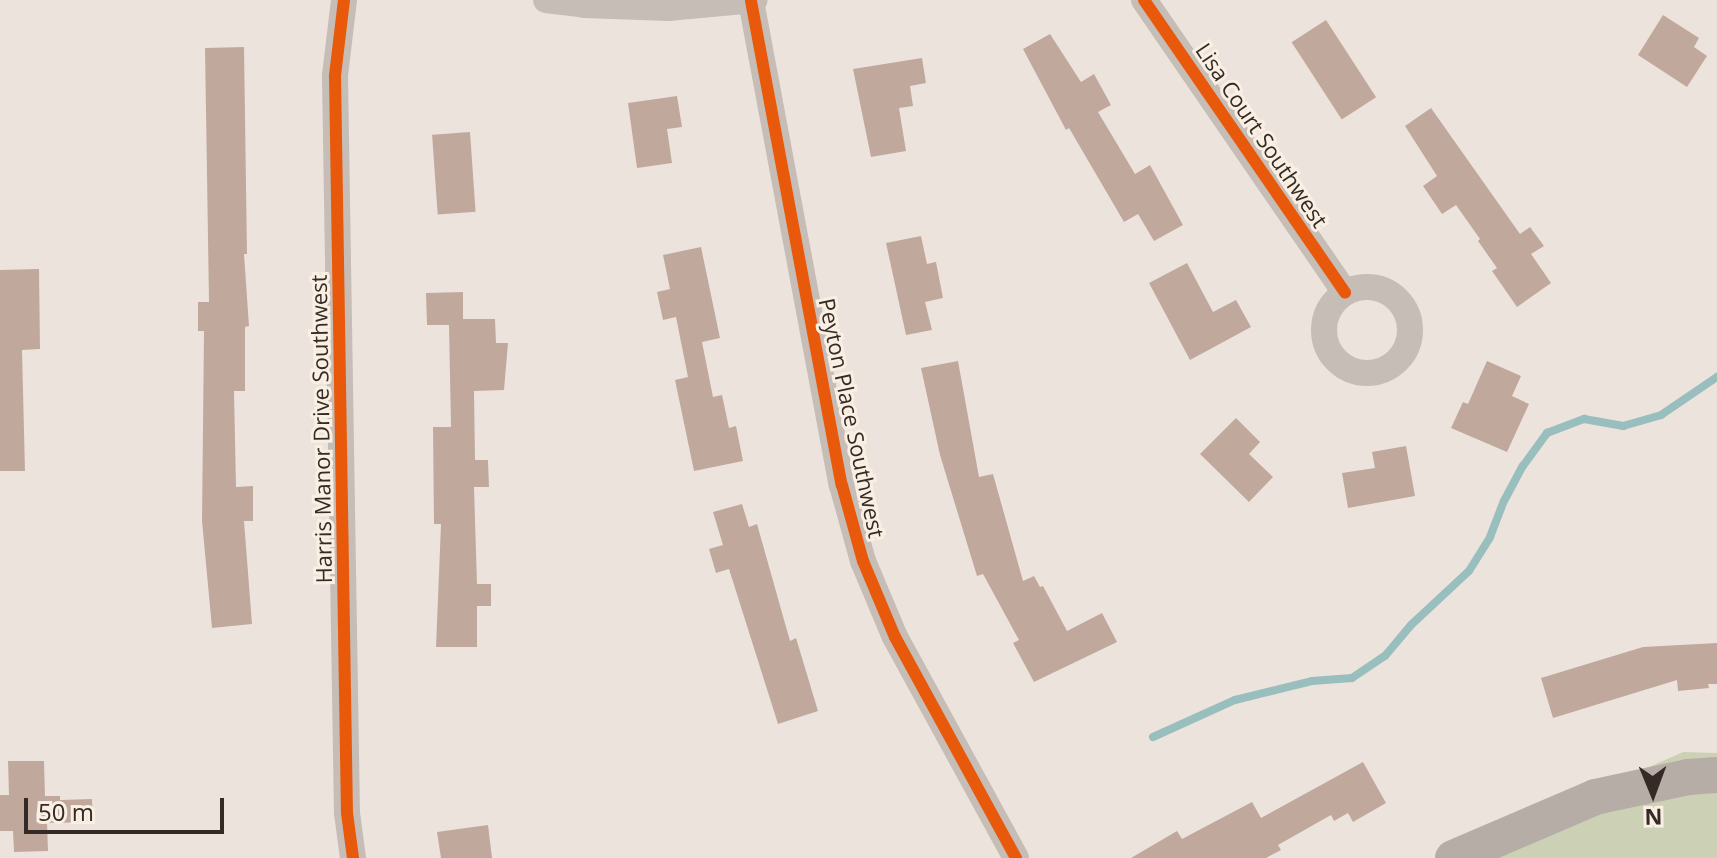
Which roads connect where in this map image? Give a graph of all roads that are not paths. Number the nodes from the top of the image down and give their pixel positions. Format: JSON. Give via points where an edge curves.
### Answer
{"nodes":[{"id":1,"x":344,"y":0,"type":"edge"},
{"id":2,"x":546,"y":0,"type":"edge"},
{"id":3,"x":753,"y":0,"type":"edge"},
{"id":4,"x":1144,"y":0,"type":"edge"},
{"id":5,"x":1345,"y":293,"type":"dead end"},
{"id":6,"x":1717,"y":775,"type":"edge"},
{"id":7,"x":353,"y":858,"type":"edge"},
{"id":8,"x":1016,"y":858,"type":"edge"},
{"id":9,"x":1453,"y":858,"type":"edge"}],
"edges":[{"from":1,"to":7,"type":"street","name":"Harris Manor Drive Southwest","via":[[335,76],[347,813]]},
{"from":2,"to":3,"type":"street","via":[[668,8]]},
{"from":3,"to":8,"type":"street","name":"Peyton Place Southwest","via":[[842,485],[863,561],[895,637]]},
{"from":4,"to":5,"type":"street","name":"Lisa Court Southwest"},
{"from":6,"to":9,"type":"street","via":[[1595,797]]}]}
